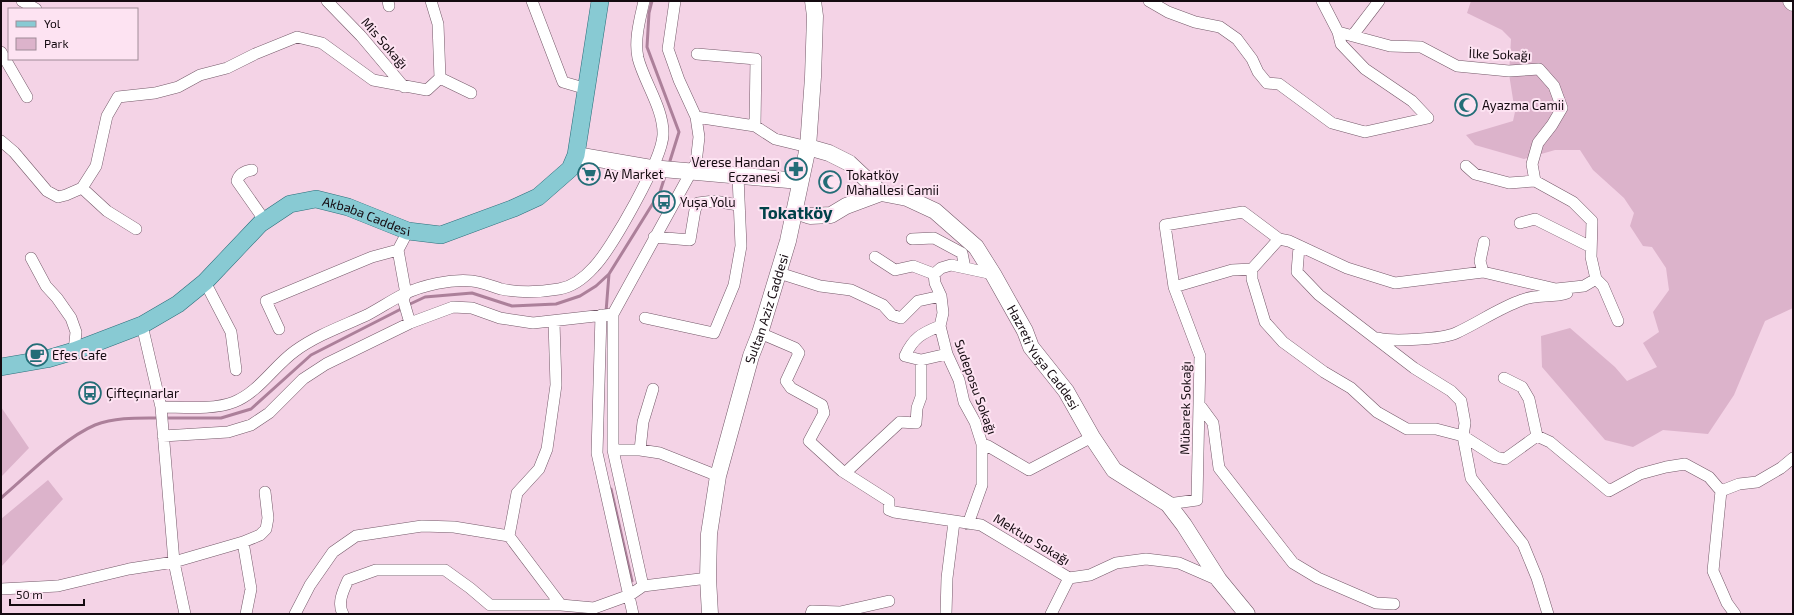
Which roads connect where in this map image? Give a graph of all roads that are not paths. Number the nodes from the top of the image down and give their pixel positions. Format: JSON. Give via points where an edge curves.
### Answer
{"nodes":[{"id":1,"x":22,"y":1,"type":"edge"},
{"id":2,"x":327,"y":1,"type":"edge"},
{"id":3,"x":431,"y":1,"type":"edge"},
{"id":4,"x":532,"y":1,"type":"edge"},
{"id":5,"x":600,"y":1,"type":"edge"},
{"id":6,"x":644,"y":1,"type":"edge"},
{"id":7,"x":675,"y":1,"type":"edge"},
{"id":8,"x":813,"y":1,"type":"edge"},
{"id":9,"x":1149,"y":1,"type":"edge"},
{"id":10,"x":1322,"y":1,"type":"edge"},
{"id":11,"x":1378,"y":1,"type":"edge"},
{"id":12,"x":34,"y":8,"type":"edge"},
{"id":13,"x":1338,"y":32,"type":"junction"},
{"id":14,"x":1353,"y":35,"type":"junction"},
{"id":15,"x":1,"y":52,"type":"edge"},
{"id":16,"x":697,"y":54,"type":"dead end"},
{"id":17,"x":440,"y":78,"type":"junction"},
{"id":18,"x":404,"y":87,"type":"junction"},
{"id":19,"x":587,"y":89,"type":"junction"},
{"id":20,"x":471,"y":93,"type":"dead end"},
{"id":21,"x":27,"y":97,"type":"dead end"},
{"id":22,"x":696,"y":117,"type":"junction"},
{"id":23,"x":755,"y":126,"type":"junction"},
{"id":24,"x":1,"y":141,"type":"edge"},
{"id":25,"x":808,"y":147,"type":"junction"},
{"id":26,"x":576,"y":155,"type":"junction"},
{"id":27,"x":1466,"y":166,"type":"dead end"},
{"id":28,"x":654,"y":169,"type":"junction"},
{"id":29,"x":252,"y":170,"type":"dead end"},
{"id":30,"x":687,"y":170,"type":"junction"},
{"id":31,"x":738,"y":176,"type":"junction"},
{"id":32,"x":800,"y":181,"type":"junction"},
{"id":33,"x":1535,"y":181,"type":"junction"},
{"id":34,"x":82,"y":188,"type":"junction"},
{"id":35,"x":881,"y":193,"type":"junction"},
{"id":36,"x":738,"y":205,"type":"junction"},
{"id":37,"x":795,"y":211,"type":"junction"},
{"id":38,"x":265,"y":221,"type":"junction"},
{"id":39,"x":1520,"y":223,"type":"dead end"},
{"id":40,"x":136,"y":229,"type":"dead end"},
{"id":41,"x":408,"y":231,"type":"junction"},
{"id":42,"x":654,"y":237,"type":"junction"},
{"id":43,"x":912,"y":239,"type":"dead end"},
{"id":44,"x":1279,"y":239,"type":"junction"},
{"id":45,"x":1484,"y":242,"type":"dead end"},
{"id":46,"x":1299,"y":247,"type":"junction"},
{"id":47,"x":1591,"y":247,"type":"junction"},
{"id":48,"x":398,"y":250,"type":"junction"},
{"id":49,"x":875,"y":257,"type":"dead end"},
{"id":50,"x":31,"y":258,"type":"dead end"},
{"id":51,"x":965,"y":268,"type":"junction"},
{"id":52,"x":1252,"y":269,"type":"junction"},
{"id":53,"x":1483,"y":272,"type":"junction"},
{"id":54,"x":779,"y":274,"type":"junction"},
{"id":55,"x":934,"y":274,"type":"junction"},
{"id":56,"x":993,"y":274,"type":"junction"},
{"id":57,"x":1596,"y":279,"type":"junction"},
{"id":58,"x":205,"y":282,"type":"junction"},
{"id":59,"x":1584,"y":286,"type":"junction"},
{"id":60,"x":1174,"y":287,"type":"junction"},
{"id":61,"x":404,"y":296,"type":"junction"},
{"id":62,"x":941,"y":296,"type":"junction"},
{"id":63,"x":601,"y":314,"type":"junction"},
{"id":64,"x":613,"y":314,"type":"junction"},
{"id":65,"x":645,"y":318,"type":"dead end"},
{"id":66,"x":409,"y":320,"type":"junction"},
{"id":67,"x":1618,"y":321,"type":"dead end"},
{"id":68,"x":554,"y":322,"type":"junction"},
{"id":69,"x":142,"y":325,"type":"junction"},
{"id":70,"x":940,"y":326,"type":"junction"},
{"id":71,"x":279,"y":329,"type":"dead end"},
{"id":72,"x":760,"y":333,"type":"junction"},
{"id":73,"x":1375,"y":337,"type":"junction"},
{"id":74,"x":74,"y":351,"type":"junction"},
{"id":75,"x":947,"y":354,"type":"junction"},
{"id":76,"x":921,"y":360,"type":"junction"},
{"id":77,"x":1,"y":367,"type":"edge"},
{"id":78,"x":236,"y":370,"type":"dead end"},
{"id":79,"x":1504,"y":378,"type":"dead end"},
{"id":80,"x":653,"y":389,"type":"dead end"},
{"id":81,"x":1199,"y":404,"type":"junction"},
{"id":82,"x":161,"y":410,"type":"junction"},
{"id":83,"x":163,"y":436,"type":"junction"},
{"id":84,"x":1463,"y":436,"type":"junction"},
{"id":85,"x":1537,"y":436,"type":"junction"},
{"id":86,"x":1092,"y":437,"type":"junction"},
{"id":87,"x":982,"y":444,"type":"junction"},
{"id":88,"x":613,"y":450,"type":"junction"},
{"id":89,"x":640,"y":450,"type":"junction"},
{"id":90,"x":1793,"y":458,"type":"edge"},
{"id":91,"x":845,"y":473,"type":"junction"},
{"id":92,"x":718,"y":476,"type":"junction"},
{"id":93,"x":1721,"y":491,"type":"junction"},
{"id":94,"x":265,"y":492,"type":"dead end"},
{"id":95,"x":1168,"y":504,"type":"junction"},
{"id":96,"x":954,"y":522,"type":"junction"},
{"id":97,"x":968,"y":524,"type":"junction"},
{"id":98,"x":508,"y":536,"type":"junction"},
{"id":99,"x":243,"y":542,"type":"junction"},
{"id":100,"x":174,"y":562,"type":"junction"},
{"id":101,"x":708,"y":578,"type":"junction"},
{"id":102,"x":1069,"y":578,"type":"junction"},
{"id":103,"x":1219,"y":580,"type":"junction"},
{"id":104,"x":643,"y":586,"type":"junction"},
{"id":105,"x":1,"y":589,"type":"edge"},
{"id":106,"x":630,"y":595,"type":"junction"},
{"id":107,"x":889,"y":601,"type":"dead end"},
{"id":108,"x":1394,"y":604,"type":"dead end"},
{"id":109,"x":561,"y":605,"type":"junction"},
{"id":110,"x":339,"y":613,"type":"edge"},
{"id":111,"x":185,"y":614,"type":"edge"},
{"id":112,"x":246,"y":614,"type":"edge"},
{"id":113,"x":295,"y":614,"type":"edge"},
{"id":114,"x":633,"y":614,"type":"edge"},
{"id":115,"x":710,"y":614,"type":"edge"},
{"id":116,"x":811,"y":614,"type":"edge"},
{"id":117,"x":946,"y":614,"type":"edge"},
{"id":118,"x":1052,"y":614,"type":"edge"},
{"id":119,"x":1247,"y":614,"type":"edge"},
{"id":120,"x":1548,"y":614,"type":"edge"},
{"id":121,"x":1735,"y":614,"type":"edge"}],
"edges":[{"from":1,"to":12,"type":"street"},
{"from":2,"to":18,"type":"street","name":"Mis Sokağı"},
{"from":3,"to":17,"type":"street","via":[[438,24]]},
{"from":4,"to":19,"type":"street","via":[[562,82]]},
{"from":5,"to":19,"type":"main road","name":"Akbaba Caddesi"},
{"from":6,"to":28,"type":"street","via":[[636,43],[638,58],[663,133]]},
{"from":7,"to":22,"type":"street","via":[[668,49]]},
{"from":8,"to":25,"type":"street","name":"Sultan Aziz Caddesi","via":[[813,77]]},
{"from":9,"to":13,"type":"street","via":[[1168,12],[1195,22],[1220,27],[1237,39],[1267,83],[1279,84],[1332,123],[1365,132],[1428,118],[1412,101],[1365,69],[1341,44]]},
{"from":10,"to":13,"type":"street"},
{"from":11,"to":14,"type":"street"},
{"from":13,"to":14,"type":"street","name":"İlke Sokağı"},
{"from":14,"to":33,"type":"street","name":"İlke Sokağı","via":[[1390,46],[1421,47],[1457,66],[1509,71],[1539,69],[1554,86],[1562,108],[1538,143],[1532,164]]},
{"from":15,"to":21,"type":"street"},
{"from":16,"to":23,"type":"street","via":[[756,60]]},
{"from":17,"to":18,"type":"street","via":[[427,90]]},
{"from":17,"to":20,"type":"street"},
{"from":18,"to":34,"type":"street","via":[[374,80],[322,43],[297,38],[227,68],[200,75],[178,87],[118,97],[107,116],[96,166]]},
{"from":19,"to":26,"type":"main road","name":"Akbaba Caddesi"},
{"from":22,"to":23,"type":"street"},
{"from":22,"to":30,"type":"street","via":[[699,137],[696,163]]},
{"from":23,"to":25,"type":"street","via":[[774,139]]},
{"from":24,"to":34,"type":"street","via":[[14,152],[47,191],[58,197]]},
{"from":25,"to":32,"type":"street","name":"Sultan Aziz Caddesi"},
{"from":25,"to":35,"type":"street","via":[[829,153],[849,163]]},
{"from":26,"to":28,"type":"street"},
{"from":26,"to":41,"type":"main road","name":"Akbaba Caddesi","via":[[570,169],[538,197],[514,208],[441,235]]},
{"from":27,"to":33,"type":"street","via":[[1476,174],[1509,183]]},
{"from":28,"to":30,"type":"street"},
{"from":28,"to":61,"type":"street","via":[[606,252],[593,269],[576,282],[560,289],[537,291],[512,290],[472,281],[449,281]]},
{"from":29,"to":38,"type":"street","via":[[245,171],[237,181]]},
{"from":30,"to":31,"type":"street"},
{"from":30,"to":42,"type":"street"},
{"from":31,"to":32,"type":"street"},
{"from":31,"to":36,"type":"street"},
{"from":32,"to":37,"type":"street","name":"Sultan Aziz Caddesi"},
{"from":33,"to":47,"type":"street","via":[[1573,202],[1592,221]]},
{"from":34,"to":40,"type":"street","via":[[107,211]]},
{"from":35,"to":37,"type":"street","via":[[846,206],[831,215],[810,216]]},
{"from":35,"to":56,"type":"street","name":"Hazreti Yuşa Caddesi","via":[[907,198],[935,211],[976,247]]},
{"from":36,"to":42,"type":"street","via":[[714,201],[698,203],[690,240]]},
{"from":36,"to":65,"type":"street","via":[[741,246],[734,285],[714,333]]},
{"from":37,"to":54,"type":"street","name":"Sultan Aziz Caddesi"},
{"from":38,"to":41,"type":"main road","name":"Akbaba Caddesi","via":[[290,204],[316,199],[348,206]]},
{"from":38,"to":58,"type":"main road","name":"Akbaba Caddesi"},
{"from":39,"to":47,"type":"street","via":[[1535,219]]},
{"from":41,"to":48,"type":"street"},
{"from":42,"to":64,"type":"street"},
{"from":43,"to":51,"type":"street","via":[[934,238],[962,253]]},
{"from":44,"to":46,"type":"street"},
{"from":44,"to":52,"type":"street"},
{"from":44,"to":60,"type":"street","name":"Mübarek Sokağı","via":[[1243,212],[1165,224]]},
{"from":45,"to":53,"type":"street","via":[[1480,261]]},
{"from":46,"to":53,"type":"street","via":[[1347,268],[1395,283]]},
{"from":46,"to":73,"type":"street","via":[[1297,272],[1319,295]]},
{"from":47,"to":57,"type":"street"},
{"from":48,"to":61,"type":"street"},
{"from":48,"to":71,"type":"street","via":[[372,257],[266,301]]},
{"from":49,"to":55,"type":"street","via":[[895,270],[913,266]]},
{"from":50,"to":74,"type":"street","via":[[46,286],[58,298],[71,318],[76,332]]},
{"from":51,"to":55,"type":"street","via":[[951,265],[941,268]]},
{"from":51,"to":56,"type":"street"},
{"from":52,"to":60,"type":"street","via":[[1232,270]]},
{"from":52,"to":84,"type":"street","via":[[1252,279],[1265,322],[1283,342],[1351,388],[1377,412],[1407,429],[1436,429]]},
{"from":53,"to":59,"type":"street","via":[[1556,289]]},
{"from":54,"to":62,"type":"street","via":[[820,286],[851,290],[883,305],[892,314],[901,318],[918,301]]},
{"from":54,"to":72,"type":"street","name":"Sultan Aziz Caddesi"},
{"from":55,"to":62,"type":"street","name":"Sudeposu Sokağı"},
{"from":56,"to":86,"type":"street","name":"Hazreti Yuşa Caddesi","via":[[1025,331],[1031,347],[1066,391]]},
{"from":57,"to":59,"type":"street"},
{"from":57,"to":67,"type":"street","via":[[1602,286]]},
{"from":58,"to":69,"type":"main road","name":"Akbaba Caddesi","via":[[178,304]]},
{"from":58,"to":78,"type":"street","via":[[230,332]]},
{"from":59,"to":73,"type":"street","via":[[1560,295],[1523,299],[1454,334],[1411,340],[1386,340]]},
{"from":60,"to":81,"type":"street","name":"Mübarek Sokağı","via":[[1200,356]]},
{"from":61,"to":66,"type":"street"},
{"from":61,"to":82,"type":"street","via":[[303,345],[285,358],[251,392],[238,400],[218,406]]},
{"from":62,"to":70,"type":"street","name":"Sudeposu Sokağı"},
{"from":63,"to":64,"type":"street"},
{"from":63,"to":68,"type":"street"},
{"from":63,"to":106,"type":"street","via":[[597,453]]},
{"from":64,"to":88,"type":"street"},
{"from":66,"to":68,"type":"street","via":[[453,307],[472,308],[500,318],[533,323]]},
{"from":66,"to":83,"type":"street","via":[[314,372],[269,413],[251,425],[228,432]]},
{"from":68,"to":98,"type":"street","via":[[556,385],[547,449],[539,469],[518,493]]},
{"from":69,"to":74,"type":"main road","name":"Akbaba Caddesi"},
{"from":69,"to":82,"type":"street"},
{"from":70,"to":75,"type":"street","name":"Sudeposu Sokağı"},
{"from":70,"to":76,"type":"street","via":[[926,331],[911,343],[905,356]]},
{"from":72,"to":91,"type":"street","via":[[795,348],[799,353],[786,381],[791,388],[822,405],[824,413],[809,441]]},
{"from":72,"to":92,"type":"street","name":"Sultan Aziz Caddesi","via":[[751,356]]},
{"from":73,"to":84,"type":"street","via":[[1414,368],[1451,391],[1461,401],[1465,424]]},
{"from":74,"to":77,"type":"main road","name":"Akbaba Caddesi","via":[[47,360]]},
{"from":75,"to":76,"type":"street"},
{"from":75,"to":87,"type":"street","name":"Sudeposu Sokağı"},
{"from":76,"to":91,"type":"street","via":[[921,397],[916,423],[900,422]]},
{"from":79,"to":85,"type":"street","via":[[1522,387],[1529,399]]},
{"from":80,"to":89,"type":"street","via":[[643,422]]},
{"from":81,"to":95,"type":"street","name":"Mübarek Sokağı","via":[[1197,500]]},
{"from":81,"to":108,"type":"street","via":[[1213,423],[1219,468],[1293,562],[1318,578],[1376,603]]},
{"from":82,"to":83,"type":"street"},
{"from":83,"to":100,"type":"street"},
{"from":84,"to":85,"type":"street","via":[[1496,457],[1505,459]]},
{"from":84,"to":120,"type":"street","via":[[1471,478],[1523,544],[1538,578]]},
{"from":85,"to":93,"type":"street","via":[[1550,442],[1609,491],[1640,474],[1685,464],[1708,477]]},
{"from":86,"to":87,"type":"street","via":[[1029,470]]},
{"from":86,"to":95,"type":"street","name":"Hazreti Yuşa Caddesi","via":[[1114,470]]},
{"from":87,"to":97,"type":"street","name":"Sudeposu Sokağı","via":[[982,485]]},
{"from":88,"to":89,"type":"street"},
{"from":88,"to":104,"type":"street"},
{"from":89,"to":92,"type":"street","via":[[660,453]]},
{"from":90,"to":93,"type":"street","via":[[1757,482],[1739,484]]},
{"from":91,"to":96,"type":"street","name":"Mektup Sokağı","via":[[884,496],[889,501],[889,510]]},
{"from":92,"to":101,"type":"street","name":"Sultan Aziz Caddesi","via":[[709,534]]},
{"from":93,"to":121,"type":"street","via":[[1713,571],[1727,603]]},
{"from":94,"to":99,"type":"street","via":[[268,518],[266,529],[260,535]]},
{"from":95,"to":103,"type":"street","name":"Hazreti Yuşa Caddesi"},
{"from":96,"to":97,"type":"street","name":"Mektup Sokağı"},
{"from":96,"to":117,"type":"street","via":[[947,578]]},
{"from":97,"to":102,"type":"street","name":"Mektup Sokağı","via":[[982,525]]},
{"from":98,"to":109,"type":"street"},
{"from":98,"to":113,"type":"street","via":[[454,527],[422,526],[356,536],[333,552],[310,585]]},
{"from":99,"to":100,"type":"street"},
{"from":99,"to":112,"type":"street","via":[[251,590]]},
{"from":100,"to":105,"type":"street","via":[[129,569],[58,586]]},
{"from":100,"to":111,"type":"street"},
{"from":101,"to":104,"type":"street"},
{"from":101,"to":115,"type":"street","name":"Sultan Aziz Caddesi"},
{"from":102,"to":103,"type":"street","name":"Mektup Sokağı","via":[[1090,575],[1116,563],[1146,559],[1179,562]]},
{"from":102,"to":118,"type":"street"},
{"from":103,"to":119,"type":"street","name":"Hazreti Yuşa Caddesi"},
{"from":104,"to":106,"type":"street"},
{"from":106,"to":109,"type":"street","via":[[594,608]]},
{"from":106,"to":114,"type":"street"},
{"from":107,"to":116,"type":"street","via":[[840,612],[812,611]]},
{"from":109,"to":110,"type":"street","via":[[490,605],[445,570],[376,570],[348,580],[341,597]]}]}
